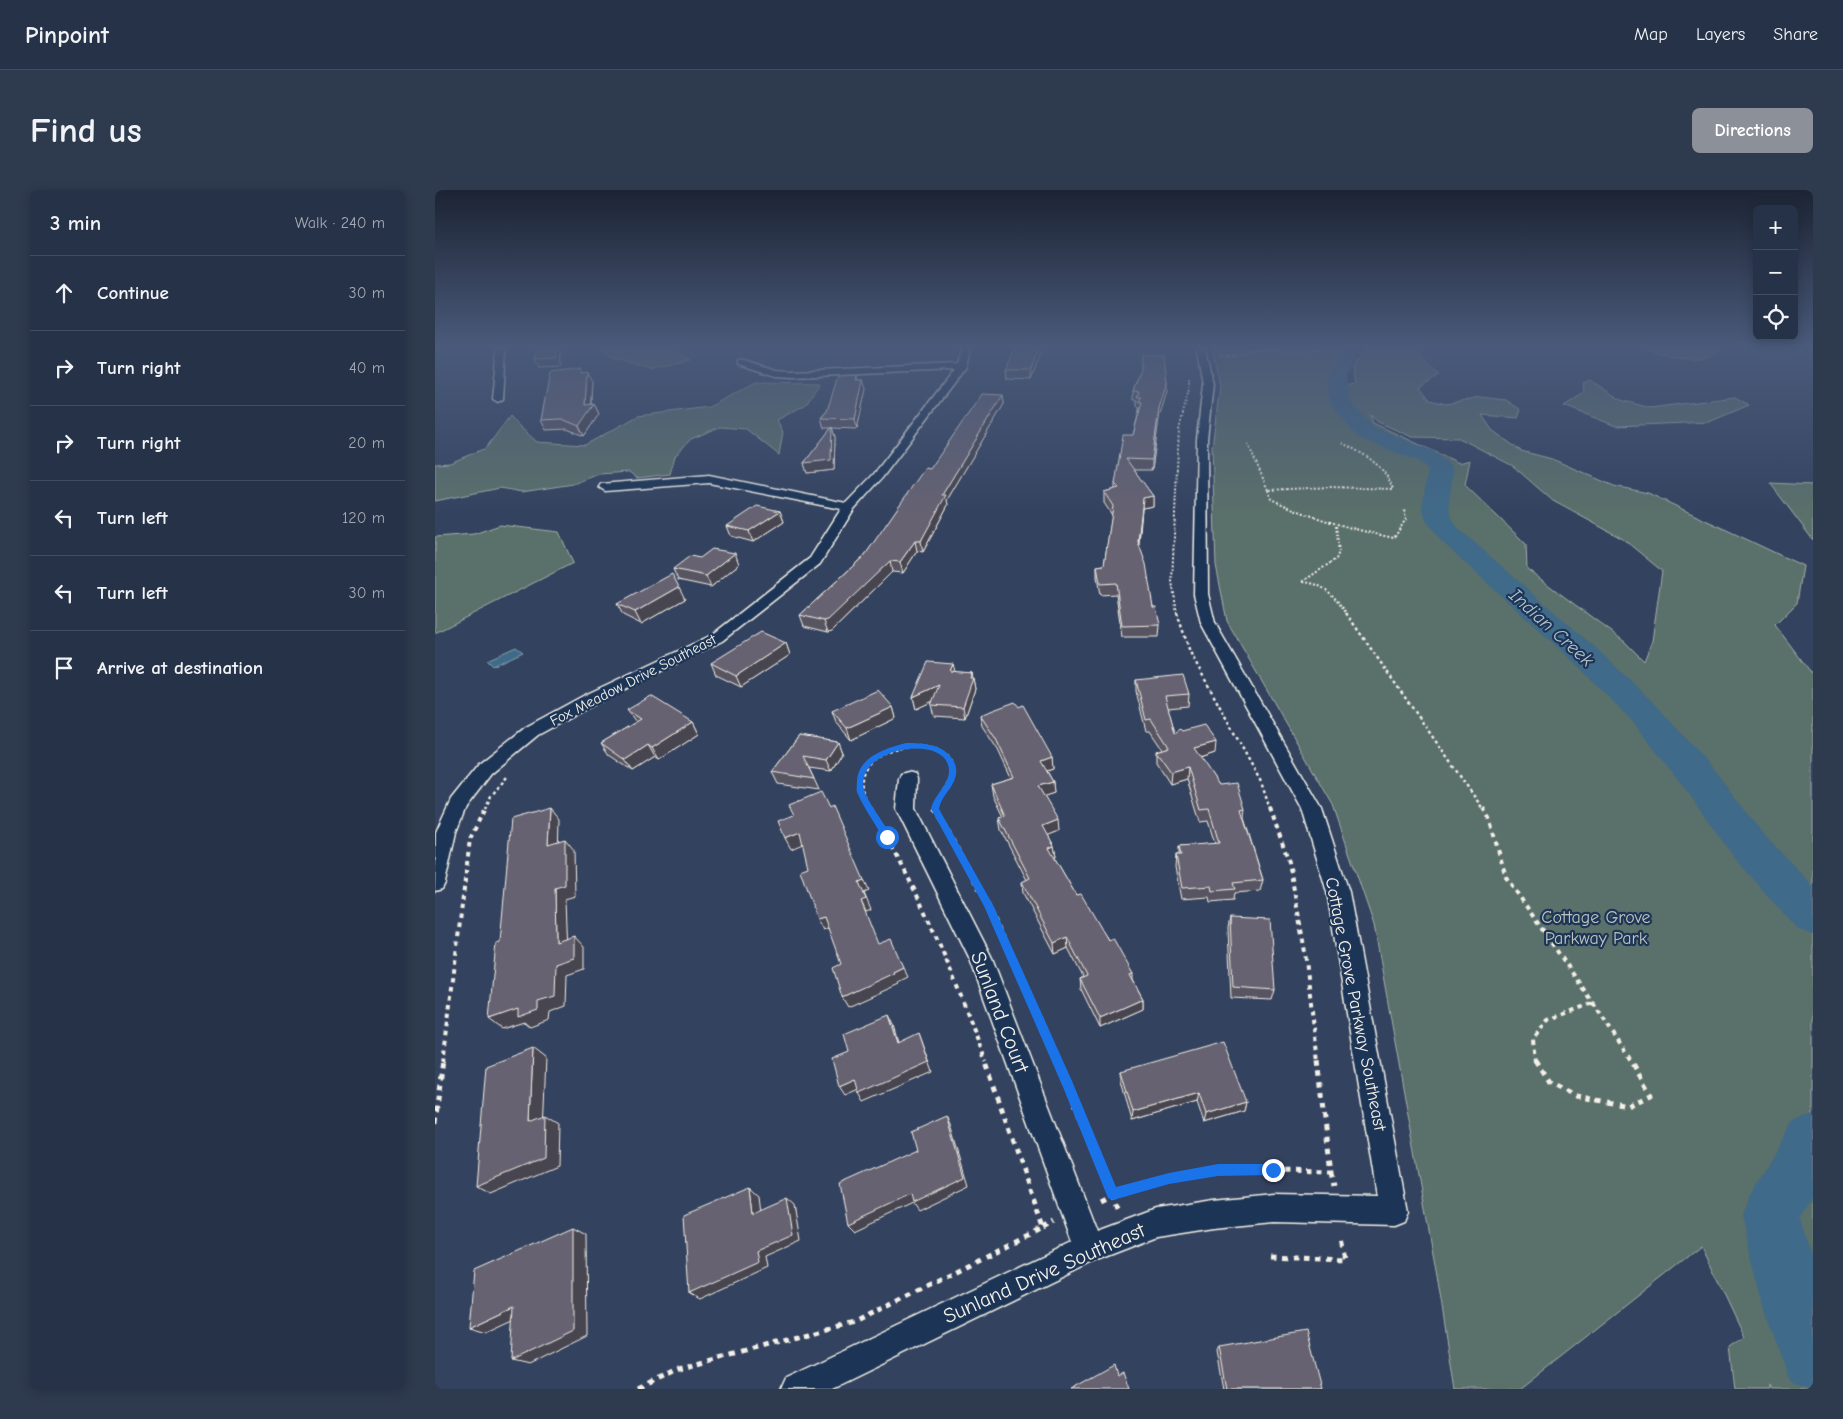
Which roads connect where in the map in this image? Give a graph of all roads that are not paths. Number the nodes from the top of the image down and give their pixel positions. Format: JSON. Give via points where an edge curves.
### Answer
{"nodes":[{"id":1,"x":933,"y":404,"type":"edge"},
{"id":2,"x":1205,"y":404,"type":"edge"},
{"id":3,"x":605,"y":487,"type":"dead end"},
{"id":4,"x":849,"y":507,"type":"junction"},
{"id":5,"x":908,"y":779,"type":"dead end"},
{"id":6,"x":435,"y":883,"type":"edge"},
{"id":7,"x":1394,"y":1211,"type":"joint"},
{"id":8,"x":1089,"y":1249,"type":"junction"},
{"id":9,"x":797,"y":1389,"type":"edge"}],
"edges":[{"from":1,"to":4,"type":"street","name":"Fox Meadow Drive Southeast","via":[[878,476]]},
{"from":2,"to":7,"type":"street","name":"Cottage Grove Parkway Southeast","via":[[1201,439],[1201,594],[1208,623],[1312,809],[1333,874]]},
{"from":3,"to":4,"type":"street","via":[[709,479]]},
{"from":4,"to":6,"type":"street","name":"Fox Meadow Drive Southeast","via":[[815,560],[717,638],[532,731],[485,769],[458,804],[446,832]]},
{"from":5,"to":8,"type":"street","name":"Sunland Court","via":[[906,809],[981,958]]},
{"from":7,"to":8,"type":"street","name":"Sunland Drive Southeast","via":[[1274,1208],[1214,1214],[1156,1223]]},
{"from":8,"to":9,"type":"street","name":"Sunland Drive Southeast"}]}
